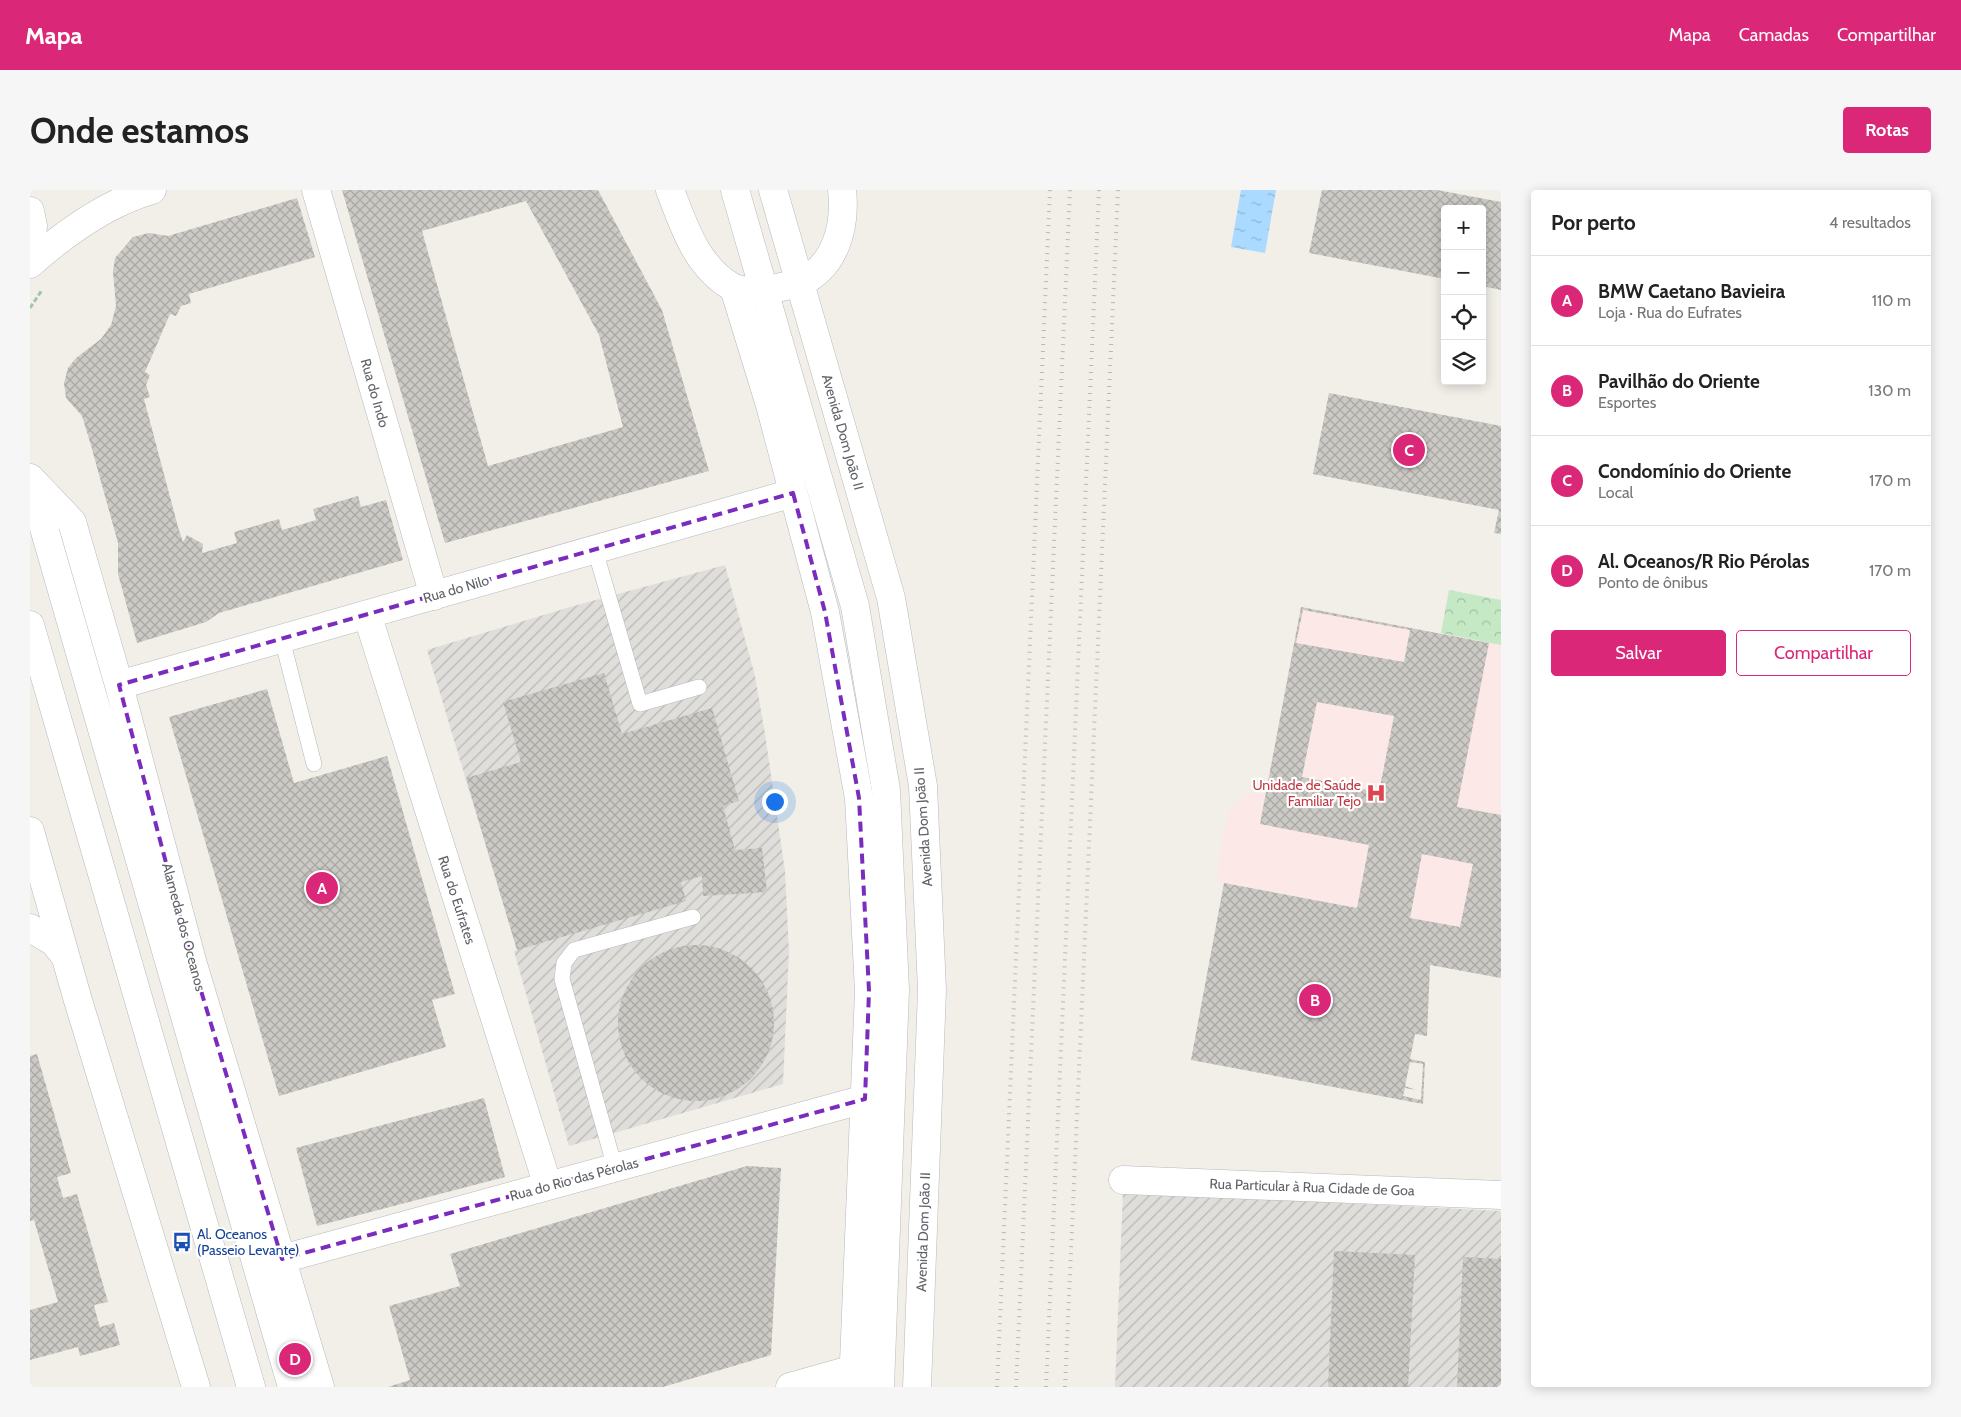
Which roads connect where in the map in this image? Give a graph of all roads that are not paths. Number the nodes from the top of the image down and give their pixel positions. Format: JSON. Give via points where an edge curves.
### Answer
{"nodes":[{"id":1,"x":152,"y":190,"type":"edge"},
{"id":2,"x":316,"y":190,"type":"edge"},
{"id":3,"x":670,"y":190,"type":"edge"},
{"id":4,"x":735,"y":190,"type":"edge"},
{"id":5,"x":773,"y":190,"type":"edge"},
{"id":6,"x":842,"y":190,"type":"edge"},
{"id":7,"x":30,"y":211,"type":"edge"},
{"id":8,"x":30,"y":253,"type":"edge"},
{"id":9,"x":30,"y":264,"type":"edge"},
{"id":10,"x":800,"y":282,"type":"junction"},
{"id":11,"x":734,"y":288,"type":"junction"},
{"id":12,"x":764,"y":292,"type":"junction"},
{"id":13,"x":30,"y":478,"type":"edge"},
{"id":14,"x":793,"y":493,"type":"junction"},
{"id":15,"x":595,"y":550,"type":"junction"},
{"id":16,"x":434,"y":596,"type":"junction"},
{"id":17,"x":367,"y":614,"type":"junction"},
{"id":18,"x":30,"y":625,"type":"edge"},
{"id":19,"x":282,"y":639,"type":"junction"},
{"id":20,"x":119,"y":685,"type":"junction"},
{"id":21,"x":699,"y":687,"type":"dead end"},
{"id":22,"x":314,"y":764,"type":"dead end"},
{"id":23,"x":30,"y":831,"type":"edge"},
{"id":24,"x":42,"y":871,"type":"junction"},
{"id":25,"x":30,"y":907,"type":"edge"},
{"id":26,"x":693,"y":917,"type":"dead end"},
{"id":27,"x":30,"y":928,"type":"edge"},
{"id":28,"x":66,"y":958,"type":"junction"},
{"id":29,"x":865,"y":1099,"type":"junction"},
{"id":30,"x":615,"y":1168,"type":"junction"},
{"id":31,"x":1124,"y":1180,"type":"dead end"},
{"id":32,"x":548,"y":1186,"type":"junction"},
{"id":33,"x":1501,"y":1195,"type":"edge"},
{"id":34,"x":282,"y":1259,"type":"junction"},
{"id":35,"x":854,"y":1378,"type":"edge"},
{"id":36,"x":188,"y":1385,"type":"edge"},
{"id":37,"x":251,"y":1387,"type":"edge"},
{"id":38,"x":292,"y":1387,"type":"edge"},
{"id":39,"x":320,"y":1387,"type":"edge"},
{"id":40,"x":790,"y":1387,"type":"edge"},
{"id":41,"x":880,"y":1387,"type":"edge"},
{"id":42,"x":917,"y":1387,"type":"edge"}],
"edges":[{"from":1,"to":9,"type":"street","via":[[106,209],[57,240]]},
{"from":2,"to":16,"type":"street","name":"Rua do Indo"},
{"from":3,"to":11,"type":"street","via":[[692,245],[709,269]]},
{"from":4,"to":12,"type":"street"},
{"from":5,"to":10,"type":"street","name":"Avenida Dom João II"},
{"from":6,"to":10,"type":"street","via":[[844,208],[840,238],[824,265]]},
{"from":7,"to":8,"type":"street","via":[[33,226]]},
{"from":10,"to":12,"type":"street"},
{"from":10,"to":42,"type":"street","name":"Avenida Dom João II","via":[[891,598],[923,786],[932,990]]},
{"from":11,"to":12,"type":"street"},
{"from":11,"to":14,"type":"street"},
{"from":12,"to":41,"type":"street","via":[[854,606],[886,790],[895,990]]},
{"from":13,"to":20,"type":"street","name":"Alameda dos Oceanos","via":[[72,522]]},
{"from":13,"to":38,"type":"street","name":"Alameda dos Oceanos"},
{"from":14,"to":15,"type":"street","name":"Rua do Nilo"},
{"from":14,"to":29,"type":"street","via":[[825,612],[859,798],[869,991]]},
{"from":15,"to":16,"type":"street","name":"Rua do Nilo"},
{"from":15,"to":21,"type":"lane","via":[[640,704]]},
{"from":16,"to":17,"type":"street","name":"Rua do Nilo"},
{"from":17,"to":19,"type":"street","name":"Rua do Nilo"},
{"from":17,"to":32,"type":"street","name":"Rua do Eufrates"},
{"from":18,"to":37,"type":"street"},
{"from":19,"to":20,"type":"street","name":"Rua do Nilo"},
{"from":19,"to":22,"type":"lane"},
{"from":20,"to":34,"type":"street","name":"Alameda dos Oceanos","via":[[192,961]]},
{"from":23,"to":24,"type":"street"},
{"from":24,"to":25,"type":"street","via":[[39,889]]},
{"from":24,"to":28,"type":"street"},
{"from":26,"to":30,"type":"lane","via":[[574,950],[564,962],[562,979]]},
{"from":27,"to":28,"type":"street","via":[[54,942]]},
{"from":28,"to":36,"type":"street"},
{"from":29,"to":30,"type":"street","name":"Rua do Rio das Pérolas"},
{"from":29,"to":35,"type":"street"},
{"from":30,"to":32,"type":"street","name":"Rua do Rio das Pérolas"},
{"from":31,"to":33,"type":"street","name":"Rua Particular à Rua Cidade de Goa"},
{"from":32,"to":34,"type":"street","name":"Rua do Rio das Pérolas"},
{"from":34,"to":39,"type":"street","name":"Alameda dos Oceanos"},
{"from":35,"to":40,"type":"street"}]}
